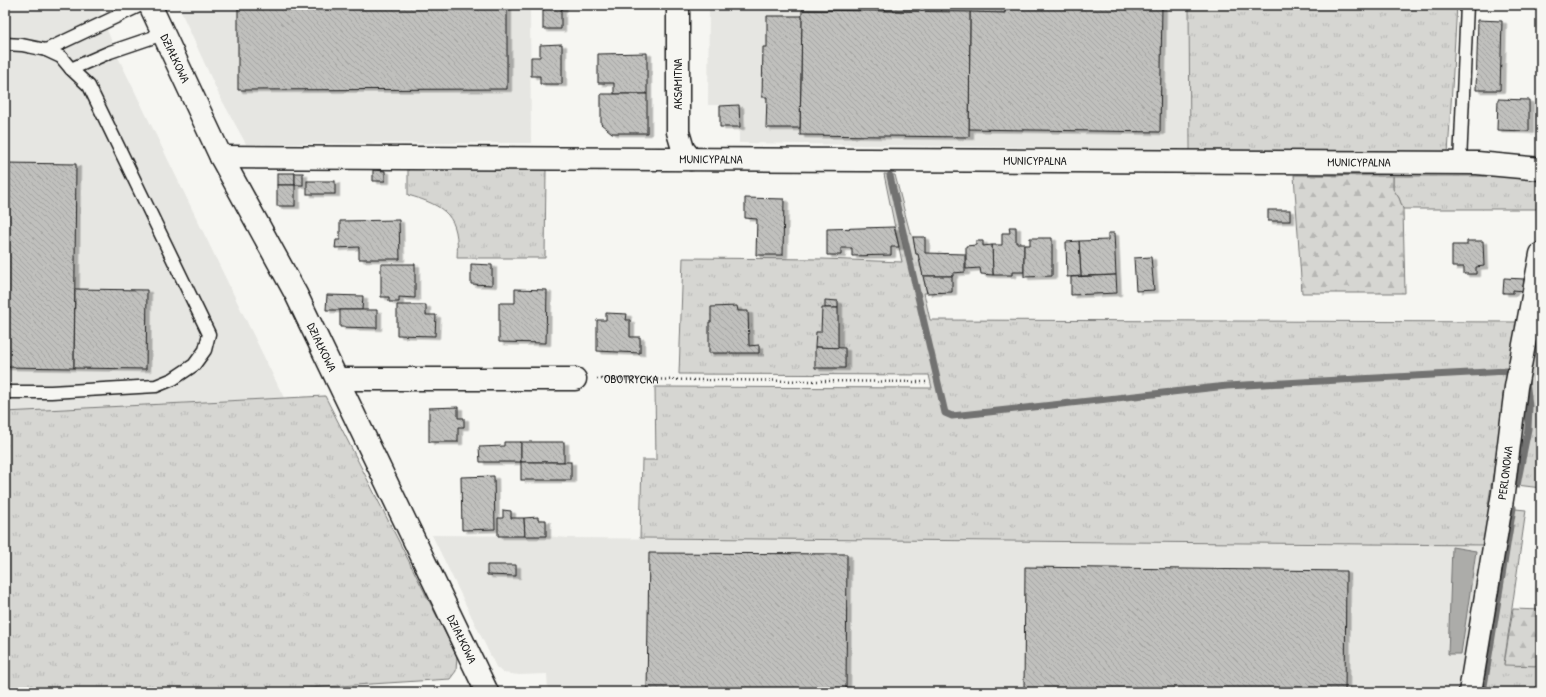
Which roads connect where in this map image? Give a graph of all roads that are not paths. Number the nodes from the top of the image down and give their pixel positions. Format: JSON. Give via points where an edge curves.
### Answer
{"nodes":[{"id":1,"x":141,"y":5,"type":"edge"},
{"id":2,"x":150,"y":5,"type":"edge"},
{"id":3,"x":678,"y":5,"type":"edge"},
{"id":4,"x":1467,"y":5,"type":"edge"},
{"id":5,"x":163,"y":34,"type":"junction"},
{"id":6,"x":5,"y":44,"type":"edge"},
{"id":7,"x":46,"y":50,"type":"junction"},
{"id":8,"x":71,"y":69,"type":"junction"},
{"id":9,"x":221,"y":157,"type":"junction"},
{"id":10,"x":691,"y":159,"type":"junction"},
{"id":11,"x":1460,"y":163,"type":"junction"},
{"id":12,"x":1541,"y":169,"type":"edge"},
{"id":13,"x":1541,"y":254,"type":"edge"},
{"id":14,"x":575,"y":379,"type":"road end"},
{"id":15,"x":337,"y":380,"type":"junction"},
{"id":16,"x":5,"y":392,"type":"edge"},
{"id":17,"x":487,"y":692,"type":"edge"},
{"id":18,"x":1470,"y":692,"type":"edge"}],
"edges":[{"from":1,"to":7,"type":"lane"},
{"from":2,"to":5,"type":"street","name":"DZIAŁKOWA"},
{"from":3,"to":10,"type":"street","name":"AKSAMITNA","via":[[678,132],[683,149]]},
{"from":4,"to":11,"type":"lane"},
{"from":5,"to":8,"type":"lane","via":[[110,52]]},
{"from":5,"to":9,"type":"street","name":"DZIAŁKOWA"},
{"from":6,"to":7,"type":"lane","via":[[22,44]]},
{"from":7,"to":8,"type":"lane","via":[[61,57]]},
{"from":8,"to":16,"type":"lane","via":[[89,86],[209,334],[204,350],[194,365],[173,379],[156,386]]},
{"from":9,"to":10,"type":"street","name":"MUNICYPALNA"},
{"from":9,"to":15,"type":"street","name":"DZIAŁKOWA","via":[[296,294]]},
{"from":10,"to":11,"type":"street","name":"MUNICYPALNA"},
{"from":11,"to":12,"type":"street","name":"MUNICYPALNA"},
{"from":13,"to":18,"type":"street","name":"PERLONOWA","via":[[1516,387],[1503,493]]},
{"from":14,"to":15,"type":"street"},
{"from":15,"to":17,"type":"street","name":"DZIAŁKOWA"}]}
